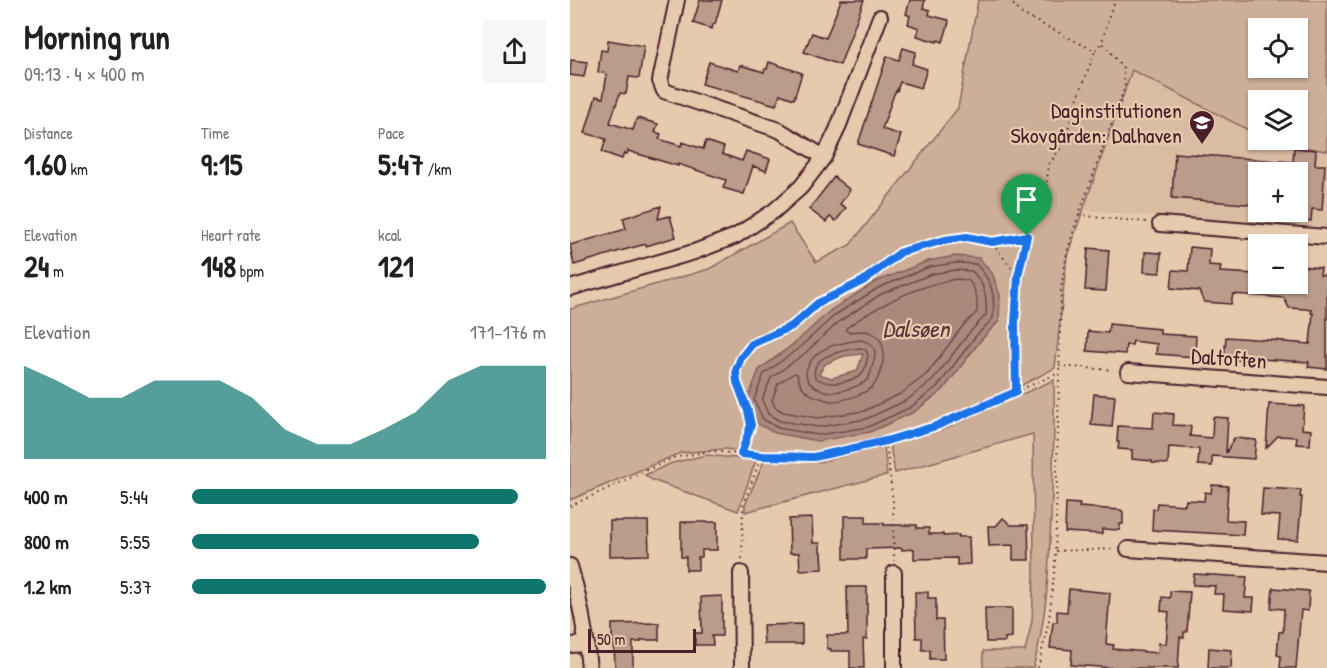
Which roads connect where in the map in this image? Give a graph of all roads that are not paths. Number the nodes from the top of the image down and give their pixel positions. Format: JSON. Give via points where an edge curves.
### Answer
{"nodes":[{"id":1,"x":677,"y":0,"type":"edge"},
{"id":2,"x":880,"y":17,"type":"dead end"},
{"id":3,"x":824,"y":157,"type":"junction"},
{"id":4,"x":1160,"y":224,"type":"road end"},
{"id":5,"x":1327,"y":237,"type":"edge"},
{"id":6,"x":570,"y":288,"type":"edge"},
{"id":7,"x":1128,"y":372,"type":"road end"},
{"id":8,"x":1327,"y":387,"type":"edge"},
{"id":9,"x":1128,"y":549,"type":"road end"},
{"id":10,"x":1327,"y":562,"type":"edge"},
{"id":11,"x":570,"y":567,"type":"edge"},
{"id":12,"x":741,"y":573,"type":"road end"},
{"id":13,"x":894,"y":573,"type":"road end"},
{"id":14,"x":587,"y":644,"type":"junction"},
{"id":15,"x":570,"y":645,"type":"edge"},
{"id":16,"x":589,"y":668,"type":"edge"},
{"id":17,"x":742,"y":668,"type":"edge"},
{"id":18,"x":894,"y":668,"type":"edge"}],
"edges":[{"from":1,"to":3,"type":"street","via":[[660,81],[664,91],[779,130]]},
{"from":2,"to":3,"type":"street"},
{"from":3,"to":6,"type":"street","via":[[801,187],[736,236]]},
{"from":4,"to":5,"type":"street"},
{"from":7,"to":8,"type":"street","name":"Daltoften"},
{"from":9,"to":10,"type":"street"},
{"from":11,"to":14,"type":"street"},
{"from":12,"to":17,"type":"street"},
{"from":13,"to":18,"type":"street"},
{"from":14,"to":15,"type":"street"},
{"from":14,"to":16,"type":"street"}]}
